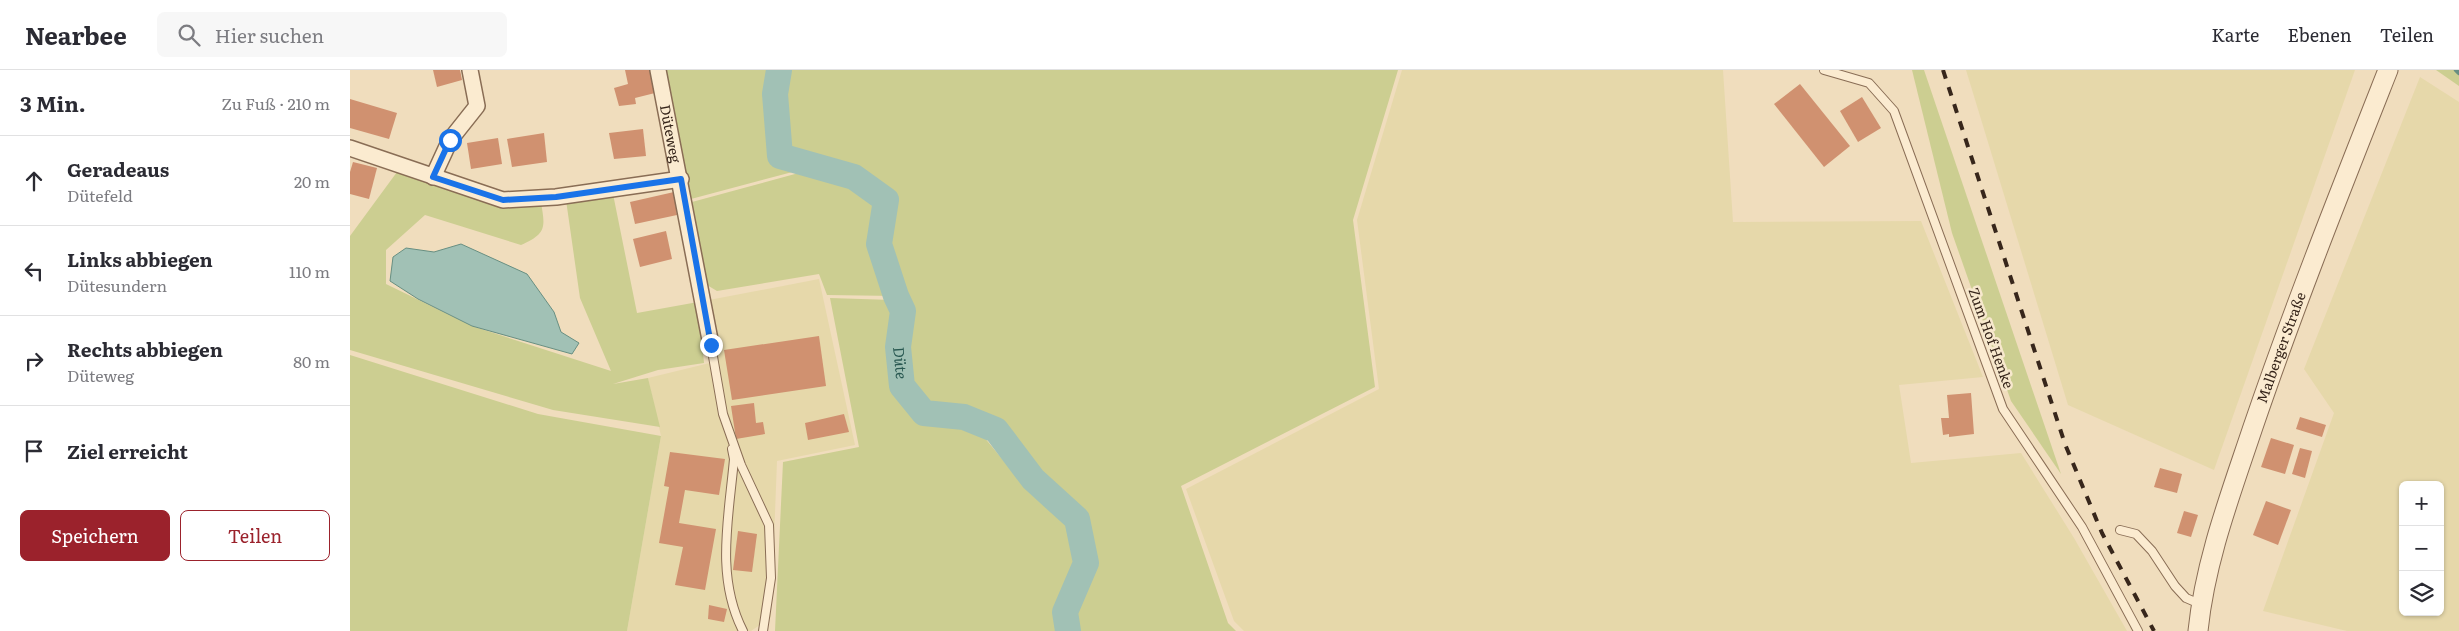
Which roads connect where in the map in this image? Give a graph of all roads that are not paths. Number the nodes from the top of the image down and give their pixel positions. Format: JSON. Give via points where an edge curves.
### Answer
{"nodes":[{"id":1,"x":470,"y":70,"type":"edge"},
{"id":2,"x":658,"y":70,"type":"edge"},
{"id":3,"x":1824,"y":70,"type":"edge"},
{"id":4,"x":2388,"y":70,"type":"edge"},
{"id":5,"x":350,"y":148,"type":"edge"},
{"id":6,"x":433,"y":177,"type":"junction"},
{"id":7,"x":681,"y":179,"type":"junction"},
{"id":8,"x":711,"y":345,"type":"joint"},
{"id":9,"x":731,"y":436,"type":"junction"},
{"id":10,"x":2120,"y":530,"type":"dead end"},
{"id":11,"x":2201,"y":605,"type":"junction"},
{"id":12,"x":743,"y":631,"type":"edge"},
{"id":13,"x":763,"y":631,"type":"edge"},
{"id":14,"x":2138,"y":631,"type":"edge"},
{"id":15,"x":2198,"y":631,"type":"edge"}],
"edges":[{"from":1,"to":6,"type":"street","via":[[477,106],[450,140]]},
{"from":2,"to":7,"type":"street","name":"Düteweg"},
{"from":3,"to":14,"type":"lane","name":"Zum Hof Henke","via":[[1869,84],[1894,112],[2003,409],[2082,527]]},
{"from":4,"to":11,"type":"street","name":"Malberger Straße","via":[[2292,312]]},
{"from":5,"to":6,"type":"street"},
{"from":6,"to":7,"type":"street","via":[[503,200],[556,197]]},
{"from":7,"to":8,"type":"street","name":"Düteweg"},
{"from":8,"to":9,"type":"lane","via":[[723,414]]},
{"from":9,"to":12,"type":"lane","via":[[734,458],[725,544],[726,585]]},
{"from":9,"to":13,"type":"lane","via":[[769,524],[771,578]]},
{"from":10,"to":11,"type":"lane","via":[[2136,534],[2152,551],[2175,586],[2186,598]]},
{"from":11,"to":15,"type":"street","name":"Malberger Straße"}]}
